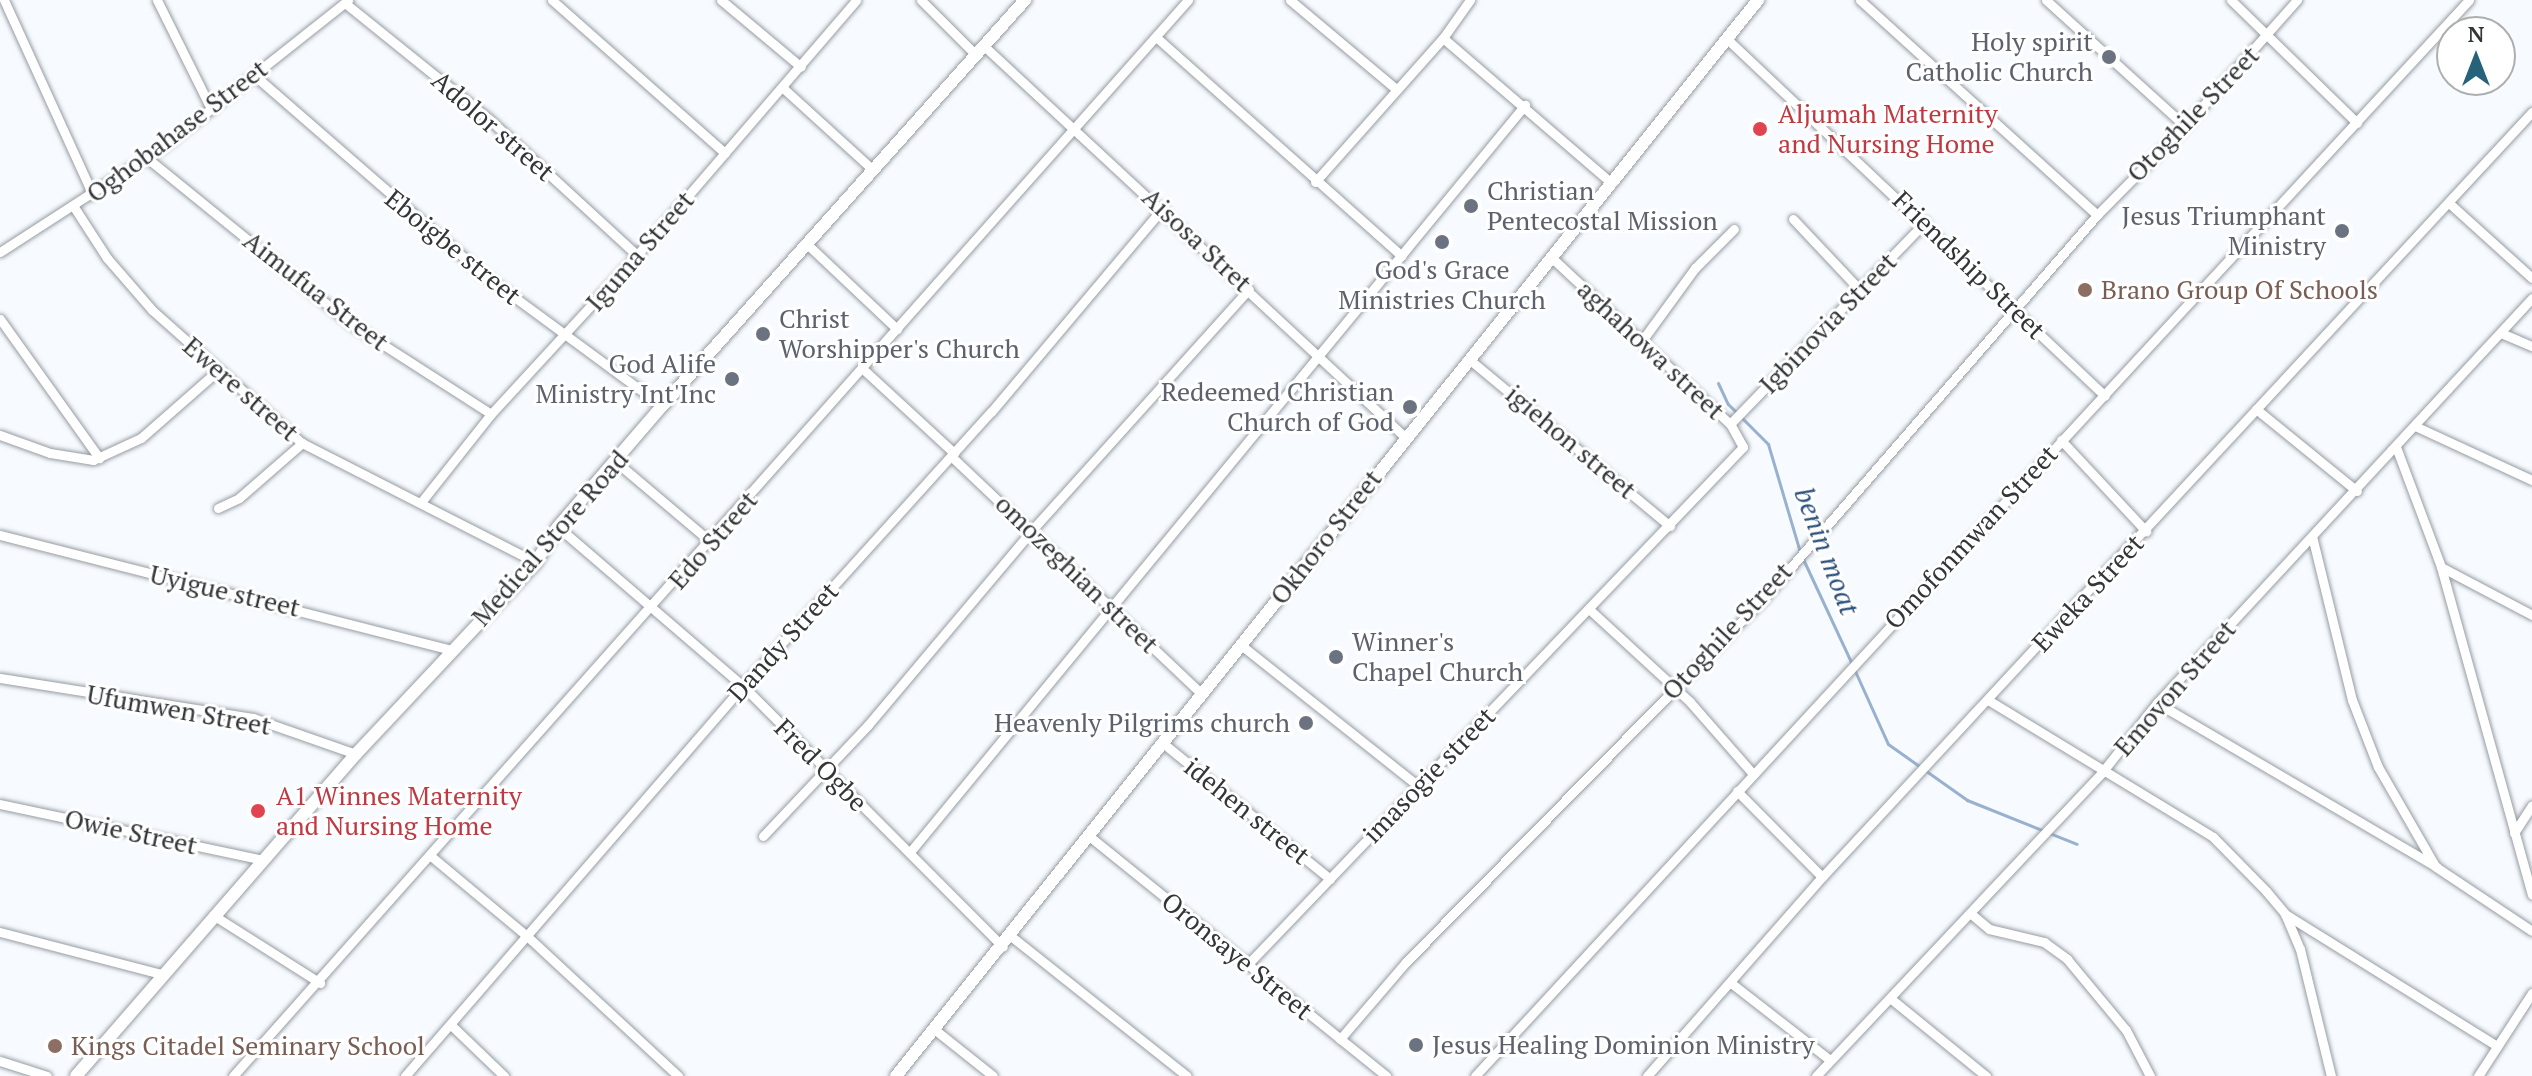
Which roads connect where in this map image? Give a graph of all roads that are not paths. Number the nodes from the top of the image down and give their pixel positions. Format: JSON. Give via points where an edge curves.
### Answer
{"nodes":[{"id":1,"x":4,"y":0,"type":"edge"},
{"id":2,"x":158,"y":0,"type":"edge"},
{"id":3,"x":552,"y":0,"type":"edge"},
{"id":4,"x":721,"y":0,"type":"edge"},
{"id":5,"x":856,"y":0,"type":"edge"},
{"id":6,"x":921,"y":0,"type":"edge"},
{"id":7,"x":1025,"y":0,"type":"edge"},
{"id":8,"x":1188,"y":0,"type":"edge"},
{"id":9,"x":1290,"y":0,"type":"edge"},
{"id":10,"x":1470,"y":0,"type":"edge"},
{"id":11,"x":1860,"y":0,"type":"edge"},
{"id":12,"x":2046,"y":0,"type":"edge"},
{"id":13,"x":2231,"y":0,"type":"edge"},
{"id":14,"x":2297,"y":0,"type":"edge"},
{"id":15,"x":2469,"y":0,"type":"edge"},
{"id":16,"x":347,"y":1,"type":"edge"},
{"id":17,"x":1753,"y":2,"type":"edge"},
{"id":18,"x":2269,"y":34,"type":"junction"},
{"id":19,"x":1156,"y":37,"type":"junction"},
{"id":20,"x":1443,"y":38,"type":"junction"},
{"id":21,"x":1726,"y":38,"type":"junction"},
{"id":22,"x":979,"y":50,"type":"junction"},
{"id":23,"x":801,"y":67,"type":"junction"},
{"id":24,"x":254,"y":75,"type":"junction"},
{"id":25,"x":783,"y":88,"type":"junction"},
{"id":26,"x":1396,"y":89,"type":"junction"},
{"id":27,"x":1525,"y":105,"type":"junction"},
{"id":28,"x":211,"y":109,"type":"junction"},
{"id":29,"x":2532,"y":112,"type":"edge"},
{"id":30,"x":2357,"y":123,"type":"junction"},
{"id":31,"x":2185,"y":126,"type":"junction"},
{"id":32,"x":1077,"y":127,"type":"junction"},
{"id":33,"x":725,"y":153,"type":"junction"},
{"id":34,"x":147,"y":158,"type":"junction"},
{"id":35,"x":872,"y":169,"type":"junction"},
{"id":36,"x":1609,"y":181,"type":"junction"},
{"id":37,"x":1315,"y":182,"type":"junction"},
{"id":38,"x":93,"y":195,"type":"junction"},
{"id":39,"x":2449,"y":203,"type":"junction"},
{"id":40,"x":74,"y":207,"type":"junction"},
{"id":41,"x":1163,"y":208,"type":"junction"},
{"id":42,"x":2097,"y":215,"type":"junction"},
{"id":43,"x":1793,"y":219,"type":"dead end"},
{"id":44,"x":1925,"y":222,"type":"junction"},
{"id":45,"x":1734,"y":229,"type":"dead end"},
{"id":46,"x":807,"y":244,"type":"junction"},
{"id":47,"x":0,"y":252,"type":"edge"},
{"id":48,"x":637,"y":255,"type":"junction"},
{"id":49,"x":1402,"y":256,"type":"junction"},
{"id":50,"x":1551,"y":257,"type":"junction"},
{"id":51,"x":2532,"y":278,"type":"edge"},
{"id":52,"x":1249,"y":289,"type":"junction"},
{"id":53,"x":1860,"y":290,"type":"junction"},
{"id":54,"x":2532,"y":298,"type":"edge"},
{"id":55,"x":2018,"y":310,"type":"junction"},
{"id":56,"x":0,"y":319,"type":"edge"},
{"id":57,"x":897,"y":329,"type":"junction"},
{"id":58,"x":2501,"y":333,"type":"junction"},
{"id":59,"x":565,"y":336,"type":"junction"},
{"id":60,"x":1641,"y":342,"type":"junction"},
{"id":61,"x":2532,"y":346,"type":"edge"},
{"id":62,"x":1321,"y":358,"type":"junction"},
{"id":63,"x":1470,"y":360,"type":"junction"},
{"id":64,"x":863,"y":369,"type":"junction"},
{"id":65,"x":216,"y":372,"type":"junction"},
{"id":66,"x":2105,"y":396,"type":"junction"},
{"id":67,"x":662,"y":406,"type":"junction"},
{"id":68,"x":2256,"y":409,"type":"junction"},
{"id":69,"x":491,"y":414,"type":"junction"},
{"id":70,"x":1730,"y":424,"type":"junction"},
{"id":71,"x":2415,"y":426,"type":"junction"},
{"id":72,"x":0,"y":435,"type":"edge"},
{"id":73,"x":1406,"y":438,"type":"junction"},
{"id":74,"x":2061,"y":440,"type":"junction"},
{"id":75,"x":302,"y":443,"type":"junction"},
{"id":76,"x":1743,"y":447,"type":"joint"},
{"id":77,"x":2396,"y":447,"type":"junction"},
{"id":78,"x":953,"y":455,"type":"junction"},
{"id":79,"x":99,"y":458,"type":"junction"},
{"id":80,"x":615,"y":461,"type":"junction"},
{"id":81,"x":2532,"y":480,"type":"edge"},
{"id":82,"x":2357,"y":491,"type":"junction"},
{"id":83,"x":422,"y":501,"type":"junction"},
{"id":84,"x":218,"y":508,"type":"dead end"},
{"id":85,"x":1670,"y":526,"type":"junction"},
{"id":86,"x":558,"y":527,"type":"junction"},
{"id":87,"x":1032,"y":530,"type":"junction"},
{"id":88,"x":2146,"y":531,"type":"junction"},
{"id":89,"x":0,"y":535,"type":"edge"},
{"id":90,"x":2312,"y":536,"type":"junction"},
{"id":91,"x":711,"y":542,"type":"junction"},
{"id":92,"x":536,"y":562,"type":"junction"},
{"id":93,"x":2441,"y":567,"type":"junction"},
{"id":94,"x":1113,"y":607,"type":"junction"},
{"id":95,"x":652,"y":609,"type":"junction"},
{"id":96,"x":1589,"y":609,"type":"junction"},
{"id":97,"x":2532,"y":615,"type":"edge"},
{"id":98,"x":1241,"y":645,"type":"junction"},
{"id":99,"x":450,"y":650,"type":"junction"},
{"id":100,"x":0,"y":678,"type":"edge"},
{"id":101,"x":743,"y":686,"type":"junction"},
{"id":102,"x":1674,"y":688,"type":"junction"},
{"id":103,"x":1201,"y":693,"type":"junction"},
{"id":104,"x":1988,"y":700,"type":"junction"},
{"id":105,"x":2157,"y":703,"type":"junction"},
{"id":106,"x":1164,"y":744,"type":"junction"},
{"id":107,"x":356,"y":754,"type":"junction"},
{"id":108,"x":823,"y":769,"type":"junction"},
{"id":109,"x":2103,"y":771,"type":"junction"},
{"id":110,"x":1753,"y":774,"type":"junction"},
{"id":111,"x":1418,"y":786,"type":"junction"},
{"id":112,"x":1737,"y":791,"type":"junction"},
{"id":113,"x":0,"y":804,"type":"edge"},
{"id":114,"x":2532,"y":805,"type":"edge"},
{"id":115,"x":2514,"y":833,"type":"junction"},
{"id":116,"x":763,"y":836,"type":"dead end"},
{"id":117,"x":1089,"y":836,"type":"junction"},
{"id":118,"x":910,"y":852,"type":"junction"},
{"id":119,"x":432,"y":857,"type":"junction"},
{"id":120,"x":263,"y":860,"type":"junction"},
{"id":121,"x":2436,"y":867,"type":"junction"},
{"id":122,"x":1822,"y":877,"type":"junction"},
{"id":123,"x":1330,"y":879,"type":"junction"},
{"id":124,"x":2532,"y":895,"type":"edge"},
{"id":125,"x":1970,"y":913,"type":"junction"},
{"id":126,"x":2285,"y":914,"type":"junction"},
{"id":127,"x":213,"y":915,"type":"junction"},
{"id":128,"x":2532,"y":931,"type":"edge"},
{"id":129,"x":0,"y":932,"type":"edge"},
{"id":130,"x":528,"y":937,"type":"junction"},
{"id":131,"x":1008,"y":942,"type":"junction"},
{"id":132,"x":1248,"y":964,"type":"junction"},
{"id":133,"x":161,"y":974,"type":"junction"},
{"id":134,"x":320,"y":983,"type":"junction"},
{"id":135,"x":1731,"y":983,"type":"junction"},
{"id":136,"x":2532,"y":993,"type":"edge"},
{"id":137,"x":1890,"y":998,"type":"junction"},
{"id":138,"x":2528,"y":1008,"type":"edge"},
{"id":139,"x":451,"y":1025,"type":"junction"},
{"id":140,"x":934,"y":1029,"type":"junction"},
{"id":141,"x":1340,"y":1039,"type":"junction"},
{"id":142,"x":2497,"y":1046,"type":"junction"},
{"id":143,"x":1830,"y":1060,"type":"junction"},
{"id":144,"x":0,"y":1061,"type":"edge"},
{"id":145,"x":47,"y":1076,"type":"edge"},
{"id":146,"x":76,"y":1076,"type":"edge"},
{"id":147,"x":233,"y":1076,"type":"edge"},
{"id":148,"x":405,"y":1076,"type":"edge"},
{"id":149,"x":504,"y":1076,"type":"edge"},
{"id":150,"x":678,"y":1076,"type":"edge"},
{"id":151,"x":896,"y":1076,"type":"edge"},
{"id":152,"x":993,"y":1076,"type":"edge"},
{"id":153,"x":1187,"y":1076,"type":"edge"},
{"id":154,"x":1386,"y":1076,"type":"edge"},
{"id":155,"x":1475,"y":1076,"type":"edge"},
{"id":156,"x":1647,"y":1076,"type":"edge"},
{"id":157,"x":1816,"y":1076,"type":"edge"},
{"id":158,"x":1986,"y":1076,"type":"edge"},
{"id":159,"x":2150,"y":1076,"type":"edge"},
{"id":160,"x":2331,"y":1076,"type":"edge"},
{"id":161,"x":2478,"y":1076,"type":"edge"}],
"edges":[{"from":1,"to":38,"type":"street"},
{"from":2,"to":28,"type":"street"},
{"from":3,"to":33,"type":"street"},
{"from":4,"to":23,"type":"street"},
{"from":5,"to":23,"type":"street","name":"Iguma Street"},
{"from":6,"to":22,"type":"street","name":"Aisosa Stret"},
{"from":7,"to":22,"type":"street","name":"Medical Store Road"},
{"from":8,"to":19,"type":"street","name":"Edo Street"},
{"from":9,"to":26,"type":"street"},
{"from":10,"to":20,"type":"street"},
{"from":11,"to":42,"type":"street"},
{"from":12,"to":31,"type":"street"},
{"from":13,"to":18,"type":"street"},
{"from":14,"to":18,"type":"street","name":"Otoghile Street"},
{"from":15,"to":30,"type":"street","name":"Omofonmwan Street"},
{"from":16,"to":24,"type":"street","name":"Oghobahase Street"},
{"from":16,"to":48,"type":"street","name":"Adolor street","via":[[490,120]]},
{"from":17,"to":21,"type":"street","name":"Okhoro Street"},
{"from":18,"to":30,"type":"street"},
{"from":18,"to":31,"type":"street","name":"Otoghile Street"},
{"from":19,"to":32,"type":"street","name":"Edo Street"},
{"from":19,"to":37,"type":"street"},
{"from":20,"to":26,"type":"street"},
{"from":20,"to":27,"type":"street"},
{"from":21,"to":36,"type":"street","name":"Okhoro Street"},
{"from":21,"to":44,"type":"street","name":"Friendship Street"},
{"from":22,"to":32,"type":"street","name":"Aisosa Stret"},
{"from":22,"to":35,"type":"street","name":"Medical Store Road"},
{"from":23,"to":25,"type":"street","name":"Iguma Street"},
{"from":24,"to":28,"type":"street","name":"Oghobahase Street"},
{"from":24,"to":59,"type":"street","name":"Eboigbe street","via":[[406,212]]},
{"from":25,"to":33,"type":"street","name":"Iguma Street"},
{"from":25,"to":35,"type":"street"},
{"from":26,"to":37,"type":"street"},
{"from":27,"to":36,"type":"street"},
{"from":27,"to":49,"type":"street"},
{"from":28,"to":34,"type":"street","name":"Oghobahase Street"},
{"from":29,"to":39,"type":"street","name":"Eweka Street"},
{"from":30,"to":66,"type":"street","name":"Omofonmwan Street"},
{"from":31,"to":42,"type":"street","name":"Otoghile Street"},
{"from":32,"to":41,"type":"street","name":"Aisosa Stret"},
{"from":32,"to":57,"type":"street","name":"Edo Street"},
{"from":33,"to":48,"type":"street","name":"Iguma Street"},
{"from":34,"to":38,"type":"street","name":"Oghobahase Street"},
{"from":34,"to":69,"type":"street","name":"Aimufua Street","via":[[351,324]]},
{"from":35,"to":46,"type":"street","name":"Medical Store Road"},
{"from":36,"to":50,"type":"street","name":"Okhoro Street"},
{"from":37,"to":49,"type":"street"},
{"from":38,"to":40,"type":"street","name":"Oghobahase Street"},
{"from":39,"to":51,"type":"street"},
{"from":39,"to":68,"type":"street","name":"Eweka Street"},
{"from":40,"to":47,"type":"street","name":"Oghobahase Street"},
{"from":40,"to":65,"type":"street","name":"Ewere street","via":[[134,289]]},
{"from":41,"to":52,"type":"street","name":"Aisosa Stret"},
{"from":41,"to":78,"type":"street","name":"Dandy Street"},
{"from":42,"to":55,"type":"street","name":"Otoghile Street"},
{"from":43,"to":53,"type":"street"},
{"from":44,"to":53,"type":"street","name":"Igbinovia Street"},
{"from":44,"to":55,"type":"street","name":"Friendship Street"},
{"from":45,"to":60,"type":"street","via":[[1695,268]]},
{"from":46,"to":57,"type":"street"},
{"from":46,"to":67,"type":"street","name":"Medical Store Road"},
{"from":48,"to":59,"type":"street","name":"Iguma Street"},
{"from":49,"to":62,"type":"street"},
{"from":50,"to":60,"type":"street","name":"aghahowa street"},
{"from":50,"to":63,"type":"street","name":"Okhoro Street"},
{"from":52,"to":62,"type":"street","name":"Aisosa Stret"},
{"from":52,"to":87,"type":"street"},
{"from":53,"to":70,"type":"street","name":"Igbinovia Street"},
{"from":54,"to":58,"type":"street","name":"Emovon Street"},
{"from":55,"to":66,"type":"street","name":"Friendship Street"},
{"from":55,"to":102,"type":"street","name":"Otoghile Street","via":[[1765,597]]},
{"from":56,"to":79,"type":"street"},
{"from":57,"to":64,"type":"street","name":"Edo Street"},
{"from":58,"to":61,"type":"street"},
{"from":58,"to":71,"type":"street","name":"Emovon Street"},
{"from":59,"to":67,"type":"street","name":"Eboigbe street"},
{"from":59,"to":69,"type":"street","name":"Iguma Street"},
{"from":60,"to":70,"type":"street","name":"aghahowa street"},
{"from":62,"to":73,"type":"street","name":"Aisosa Stret"},
{"from":62,"to":94,"type":"street"},
{"from":63,"to":73,"type":"street","name":"Okhoro Street"},
{"from":63,"to":85,"type":"street","name":"igiehon street"},
{"from":64,"to":78,"type":"street","name":"omozeghian street"},
{"from":64,"to":91,"type":"street","name":"Edo Street"},
{"from":65,"to":75,"type":"street","name":"Ewere street"},
{"from":65,"to":79,"type":"street","via":[[141,438]]},
{"from":66,"to":74,"type":"street","name":"Omofonmwan Street"},
{"from":67,"to":80,"type":"street","name":"Medical Store Road"},
{"from":68,"to":82,"type":"street"},
{"from":68,"to":88,"type":"street","name":"Eweka Street"},
{"from":69,"to":83,"type":"street","name":"Iguma Street"},
{"from":70,"to":76,"type":"street","name":"aghahowa street"},
{"from":71,"to":77,"type":"street","name":"Emovon Street"},
{"from":71,"to":81,"type":"street"},
{"from":72,"to":79,"type":"street","via":[[50,453]]},
{"from":73,"to":98,"type":"street","name":"Okhoro Street"},
{"from":74,"to":88,"type":"street"},
{"from":74,"to":110,"type":"street","name":"Omofonmwan Street"},
{"from":75,"to":83,"type":"street","name":"Ewere street"},
{"from":75,"to":84,"type":"street","via":[[239,498]]},
{"from":76,"to":85,"type":"street","name":"imasogie street"},
{"from":77,"to":82,"type":"street","name":"Emovon Street"},
{"from":77,"to":93,"type":"street"},
{"from":78,"to":87,"type":"street","name":"omozeghian street"},
{"from":78,"to":101,"type":"street","name":"Dandy Street"},
{"from":80,"to":86,"type":"street","name":"Medical Store Road"},
{"from":80,"to":91,"type":"street"},
{"from":82,"to":90,"type":"street","name":"Emovon Street"},
{"from":83,"to":92,"type":"street","name":"Ewere street"},
{"from":85,"to":96,"type":"street","name":"imasogie street"},
{"from":86,"to":92,"type":"street","name":"Medical Store Road"},
{"from":86,"to":95,"type":"street","name":"Fred Ogbe"},
{"from":87,"to":94,"type":"street","name":"omozeghian street"},
{"from":87,"to":108,"type":"street","via":[[868,725]]},
{"from":88,"to":104,"type":"street","name":"Eweka Street"},
{"from":89,"to":99,"type":"street","name":"Uyigue street"},
{"from":90,"to":105,"type":"street","name":"Emovon Street"},
{"from":90,"to":121,"type":"street","via":[[2352,700],[2378,767]]},
{"from":91,"to":95,"type":"street","name":"Edo Street"},
{"from":92,"to":99,"type":"street","name":"Medical Store Road"},
{"from":93,"to":97,"type":"street"},
{"from":93,"to":115,"type":"street"},
{"from":94,"to":103,"type":"street","name":"omozeghian street"},
{"from":94,"to":118,"type":"street"},
{"from":95,"to":101,"type":"street","name":"Fred Ogbe"},
{"from":95,"to":119,"type":"street","name":"Edo Street"},
{"from":96,"to":102,"type":"street"},
{"from":96,"to":111,"type":"street","name":"imasogie street"},
{"from":98,"to":103,"type":"street","name":"Okhoro Street"},
{"from":98,"to":111,"type":"street"},
{"from":99,"to":107,"type":"street","name":"Medical Store Road"},
{"from":100,"to":107,"type":"street","name":"Ufumwen Street","via":[[253,718]]},
{"from":101,"to":108,"type":"street","name":"Fred Ogbe"},
{"from":101,"to":130,"type":"street","name":"Dandy Street"},
{"from":102,"to":110,"type":"street"},
{"from":102,"to":141,"type":"street","name":"Otoghile Street","via":[[1564,807],[1406,962]]},
{"from":103,"to":106,"type":"street","name":"Okhoro Street"},
{"from":104,"to":109,"type":"street"},
{"from":104,"to":122,"type":"street","name":"Eweka Street"},
{"from":105,"to":109,"type":"street","name":"Emovon Street"},
{"from":105,"to":121,"type":"street"},
{"from":106,"to":117,"type":"street","name":"Okhoro Street"},
{"from":106,"to":123,"type":"street","name":"idehen street"},
{"from":107,"to":120,"type":"street","name":"Medical Store Road"},
{"from":108,"to":116,"type":"street"},
{"from":108,"to":118,"type":"street","name":"Fred Ogbe"},
{"from":109,"to":125,"type":"street","name":"Emovon Street"},
{"from":109,"to":126,"type":"street","via":[[2213,837]]},
{"from":110,"to":112,"type":"street","name":"Omofonmwan Street"},
{"from":111,"to":123,"type":"street","name":"imasogie street"},
{"from":112,"to":122,"type":"street"},
{"from":112,"to":155,"type":"street","name":"Omofonmwan Street"},
{"from":113,"to":120,"type":"street","name":"Owie Street"},
{"from":114,"to":115,"type":"street"},
{"from":115,"to":124,"type":"street"},
{"from":117,"to":131,"type":"street","name":"Okhoro Street"},
{"from":117,"to":132,"type":"street","name":"Oronsaye Street"},
{"from":118,"to":131,"type":"street","name":"Fred Ogbe"},
{"from":119,"to":130,"type":"street"},
{"from":119,"to":134,"type":"street","name":"Edo Street"},
{"from":120,"to":127,"type":"street","name":"Medical Store Road"},
{"from":121,"to":128,"type":"street"},
{"from":122,"to":135,"type":"street","name":"Eweka Street"},
{"from":123,"to":132,"type":"street","name":"imasogie street"},
{"from":125,"to":137,"type":"street","name":"Emovon Street"},
{"from":125,"to":159,"type":"street","via":[[1989,929],[2044,942],[2067,959],[2126,1030]]},
{"from":126,"to":142,"type":"street"},
{"from":126,"to":160,"type":"street","via":[[2315,999]]},
{"from":127,"to":133,"type":"street","name":"Medical Store Road"},
{"from":127,"to":134,"type":"street"},
{"from":129,"to":133,"type":"street"},
{"from":130,"to":139,"type":"street","name":"Dandy Street"},
{"from":130,"to":150,"type":"street"},
{"from":131,"to":140,"type":"street","name":"Okhoro Street"},
{"from":131,"to":153,"type":"street","name":"Fred Ogbe"},
{"from":132,"to":141,"type":"street","name":"Oronsaye Street"},
{"from":133,"to":146,"type":"street","name":"Medical Store Road"},
{"from":134,"to":147,"type":"street","name":"Edo Street"},
{"from":135,"to":143,"type":"street"},
{"from":135,"to":156,"type":"street","name":"Eweka Street"},
{"from":136,"to":138,"type":"street"},
{"from":137,"to":143,"type":"street","name":"Emovon Street"},
{"from":137,"to":158,"type":"street"},
{"from":138,"to":142,"type":"street"},
{"from":139,"to":148,"type":"street","name":"Dandy Street"},
{"from":139,"to":149,"type":"street"},
{"from":140,"to":151,"type":"street","name":"Okhoro Street"},
{"from":140,"to":152,"type":"street"},
{"from":141,"to":154,"type":"street","name":"Oronsaye Street"},
{"from":142,"to":161,"type":"street"},
{"from":143,"to":157,"type":"street","name":"Emovon Street"},
{"from":144,"to":145,"type":"street"}]}
